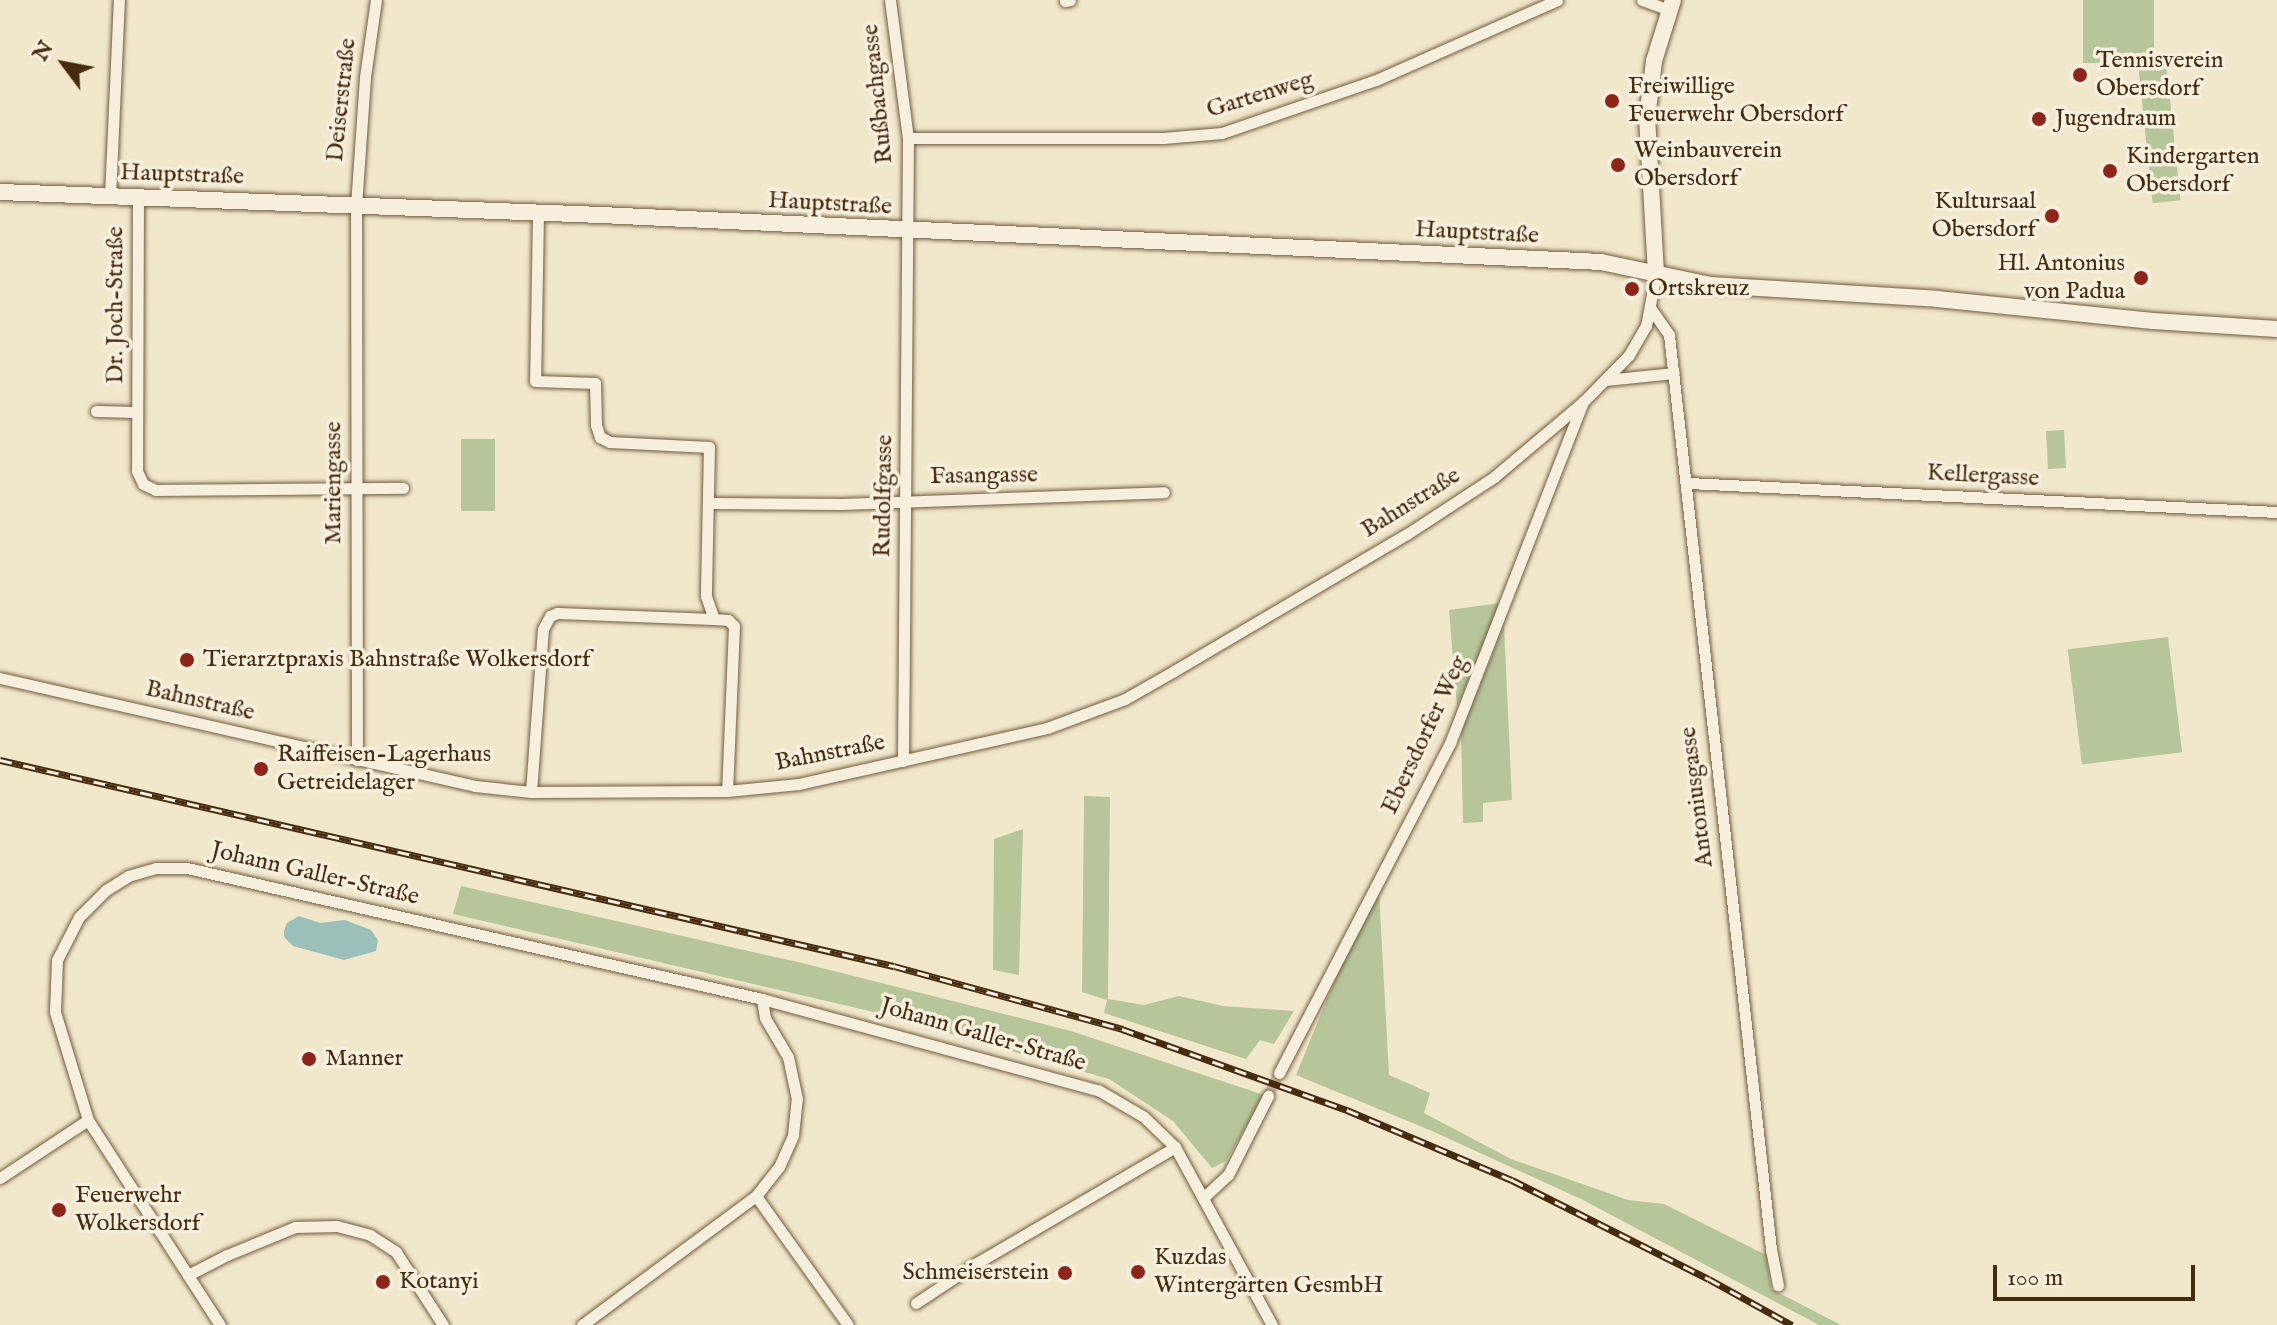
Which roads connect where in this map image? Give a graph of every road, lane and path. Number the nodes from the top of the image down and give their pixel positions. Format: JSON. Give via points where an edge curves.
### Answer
{"nodes":[{"id":1,"x":119,"y":0,"type":"edge"},
{"id":2,"x":376,"y":0,"type":"edge"},
{"id":3,"x":890,"y":0,"type":"edge"},
{"id":4,"x":1557,"y":0,"type":"edge"},
{"id":5,"x":1642,"y":0,"type":"edge"},
{"id":6,"x":1671,"y":5,"type":"edge"},
{"id":7,"x":908,"y":138,"type":"junction"},
{"id":8,"x":0,"y":192,"type":"edge"},
{"id":9,"x":110,"y":196,"type":"junction"},
{"id":10,"x":138,"y":197,"type":"junction"},
{"id":11,"x":356,"y":206,"type":"junction"},
{"id":12,"x":538,"y":214,"type":"junction"},
{"id":13,"x":909,"y":232,"type":"junction"},
{"id":14,"x":1656,"y":273,"type":"junction"},
{"id":15,"x":1651,"y":309,"type":"junction"},
{"id":16,"x":2277,"y":329,"type":"edge"},
{"id":17,"x":1674,"y":373,"type":"junction"},
{"id":18,"x":1606,"y":380,"type":"junction"},
{"id":19,"x":1583,"y":402,"type":"junction"},
{"id":20,"x":96,"y":411,"type":"dead end"},
{"id":21,"x":137,"y":412,"type":"junction"},
{"id":22,"x":1688,"y":483,"type":"junction"},
{"id":23,"x":357,"y":487,"type":"junction"},
{"id":24,"x":403,"y":488,"type":"dead end"},
{"id":25,"x":1164,"y":492,"type":"dead end"},
{"id":26,"x":905,"y":500,"type":"junction"},
{"id":27,"x":709,"y":503,"type":"junction"},
{"id":28,"x":2277,"y":512,"type":"edge"},
{"id":29,"x":714,"y":619,"type":"junction"},
{"id":30,"x":0,"y":678,"type":"edge"},
{"id":31,"x":357,"y":760,"type":"junction"},
{"id":32,"x":903,"y":761,"type":"junction"},
{"id":33,"x":727,"y":791,"type":"junction"},
{"id":34,"x":531,"y":792,"type":"junction"},
{"id":35,"x":762,"y":999,"type":"junction"},
{"id":36,"x":1279,"y":1073,"type":"tunnel mouth"},
{"id":37,"x":1268,"y":1096,"type":"tunnel mouth"},
{"id":38,"x":88,"y":1120,"type":"junction"},
{"id":39,"x":1175,"y":1147,"type":"junction"},
{"id":40,"x":0,"y":1178,"type":"edge"},
{"id":41,"x":756,"y":1196,"type":"junction"},
{"id":42,"x":1203,"y":1198,"type":"junction"},
{"id":43,"x":188,"y":1275,"type":"junction"},
{"id":44,"x":1778,"y":1285,"type":"dead end"},
{"id":45,"x":916,"y":1303,"type":"dead end"},
{"id":46,"x":220,"y":1325,"type":"edge"},
{"id":47,"x":443,"y":1325,"type":"edge"},
{"id":48,"x":582,"y":1325,"type":"edge"},
{"id":49,"x":848,"y":1325,"type":"edge"},
{"id":50,"x":1272,"y":1325,"type":"edge"}],
"edges":[{"from":1,"to":9,"type":"street"},
{"from":2,"to":11,"type":"street","name":"Deiserstraße"},
{"from":3,"to":7,"type":"street","name":"Rußbachgasse"},
{"from":4,"to":7,"type":"street","name":"Gartenweg","via":[[1376,80],[1222,133],[1163,138]]},
{"from":5,"to":6,"type":"street"},
{"from":6,"to":14,"type":"main road","via":[[1654,61],[1647,118]]},
{"from":7,"to":13,"type":"street","name":"Rußbachgasse"},
{"from":8,"to":9,"type":"main road","name":"Hauptstraße"},
{"from":9,"to":10,"type":"main road","name":"Hauptstraße"},
{"from":10,"to":11,"type":"main road","name":"Hauptstraße"},
{"from":10,"to":21,"type":"street","name":"Dr. Joch-Straße"},
{"from":11,"to":12,"type":"main road","name":"Hauptstraße"},
{"from":11,"to":23,"type":"street","name":"Mariengasse"},
{"from":12,"to":13,"type":"main road","name":"Hauptstraße"},
{"from":12,"to":27,"type":"street","via":[[535,381],[595,383],[596,425],[600,437],[610,442],[709,447]]},
{"from":13,"to":14,"type":"main road","name":"Hauptstraße","via":[[1601,262]]},
{"from":13,"to":26,"type":"street","name":"Rudolfgasse"},
{"from":14,"to":15,"type":"street","name":"Bahnstraße"},
{"from":14,"to":16,"type":"main road","name":"Hauptstraße","via":[[1710,285]]},
{"from":15,"to":17,"type":"street","name":"Antoniusgasse","via":[[1669,335]]},
{"from":15,"to":18,"type":"street","name":"Bahnstraße","via":[[1640,340]]},
{"from":17,"to":18,"type":"street"},
{"from":17,"to":22,"type":"street","name":"Antoniusgasse"},
{"from":18,"to":19,"type":"street","name":"Bahnstraße"},
{"from":19,"to":32,"type":"street","name":"Bahnstraße","via":[[1494,477],[1407,534],[1125,699],[1047,728]]},
{"from":19,"to":36,"type":"street","name":"Ebersdorfer Weg","via":[[1450,743]]},
{"from":20,"to":21,"type":"street","name":"Dr. Joch-Straße"},
{"from":21,"to":23,"type":"street","name":"Dr. Joch-Straße","via":[[137,471],[143,484],[156,490]]},
{"from":22,"to":28,"type":"street","name":"Kellergasse"},
{"from":22,"to":44,"type":"street","name":"Antoniusgasse"},
{"from":23,"to":24,"type":"street"},
{"from":23,"to":31,"type":"street","name":"Mariengasse"},
{"from":25,"to":26,"type":"street","name":"Fasangasse"},
{"from":26,"to":27,"type":"street","name":"Fasangasse"},
{"from":26,"to":32,"type":"street","name":"Rudolfgasse"},
{"from":27,"to":29,"type":"street","via":[[706,596]]},
{"from":29,"to":33,"type":"street","via":[[734,626]]},
{"from":29,"to":34,"type":"street","via":[[550,616],[543,629]]},
{"from":30,"to":31,"type":"street","name":"Bahnstraße"},
{"from":31,"to":34,"type":"street","name":"Bahnstraße","via":[[475,786]]},
{"from":32,"to":33,"type":"street","name":"Bahnstraße","via":[[811,782]]},
{"from":33,"to":34,"type":"street","name":"Bahnstraße"},
{"from":35,"to":38,"type":"street","name":"Johann Galler-Straße","via":[[187,868],[156,868],[128,876],[91,903],[57,960],[55,1012]]},
{"from":35,"to":39,"type":"street","name":"Johann Galler-Straße","via":[[1083,1085],[1144,1117]]},
{"from":35,"to":41,"type":"street","via":[[765,1018],[792,1069],[797,1118],[779,1167]]},
{"from":37,"to":42,"type":"street","via":[[1228,1175]]},
{"from":38,"to":40,"type":"street"},
{"from":38,"to":43,"type":"street","name":"Johann Galler-Straße"},
{"from":39,"to":42,"type":"street","name":"Johann Galler-Straße"},
{"from":39,"to":45,"type":"street"},
{"from":41,"to":48,"type":"street"},
{"from":41,"to":49,"type":"street"},
{"from":42,"to":50,"type":"street","name":"Johann Galler-Straße"},
{"from":43,"to":46,"type":"street","name":"Johann Galler-Straße"},
{"from":43,"to":47,"type":"street","via":[[295,1227],[337,1226],[370,1235],[396,1252]]}]}
